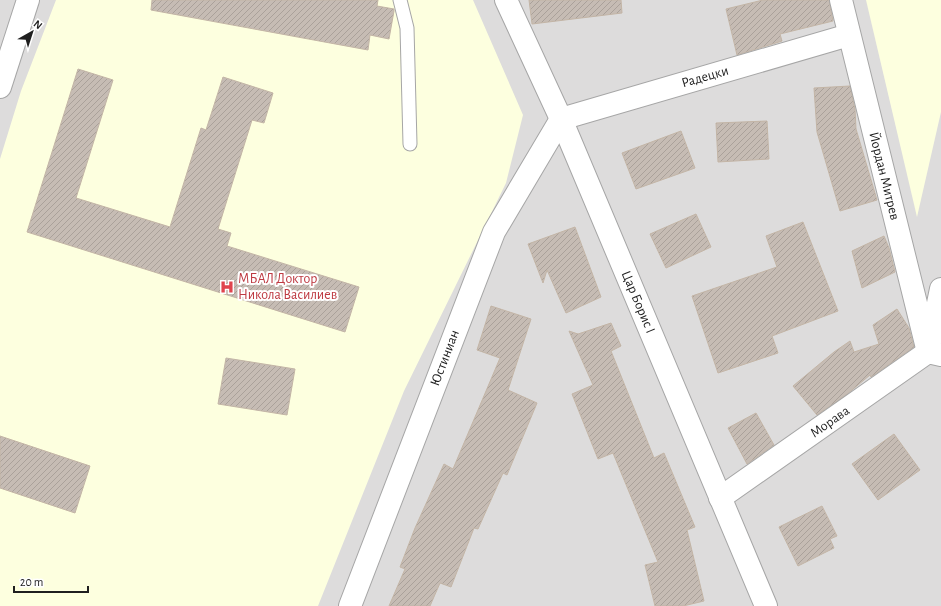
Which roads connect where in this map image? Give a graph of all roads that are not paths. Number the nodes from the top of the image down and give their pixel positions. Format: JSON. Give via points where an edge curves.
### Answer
{"nodes":[{"id":1,"x":28,"y":0,"type":"edge"},
{"id":2,"x":400,"y":0,"type":"edge"},
{"id":3,"x":506,"y":0,"type":"edge"},
{"id":4,"x":841,"y":0,"type":"edge"},
{"id":5,"x":850,"y":35,"type":"junction"},
{"id":6,"x":0,"y":87,"type":"edge"},
{"id":7,"x":561,"y":119,"type":"junction"},
{"id":8,"x":410,"y":144,"type":"dead end"},
{"id":9,"x":941,"y":289,"type":"edge"},
{"id":10,"x":935,"y":354,"type":"edge"},
{"id":11,"x":720,"y":498,"type":"junction"},
{"id":12,"x":350,"y":606,"type":"edge"},
{"id":13,"x":766,"y":606,"type":"edge"}],
"edges":[{"from":1,"to":6,"type":"street"},
{"from":2,"to":8,"type":"lane","via":[[407,28]]},
{"from":3,"to":7,"type":"street","name":"Цар Борис I"},
{"from":4,"to":5,"type":"street","name":"Йордан Митрев"},
{"from":5,"to":7,"type":"street","name":"Радецки"},
{"from":5,"to":10,"type":"street","name":"Йордан Митрев"},
{"from":7,"to":11,"type":"street","name":"Цар Борис I"},
{"from":7,"to":12,"type":"street","name":"Юстиниан","via":[[494,232]]},
{"from":9,"to":10,"type":"street"},
{"from":10,"to":11,"type":"street","name":"Морава"},
{"from":11,"to":13,"type":"street","name":"Цар Борис I"}]}
